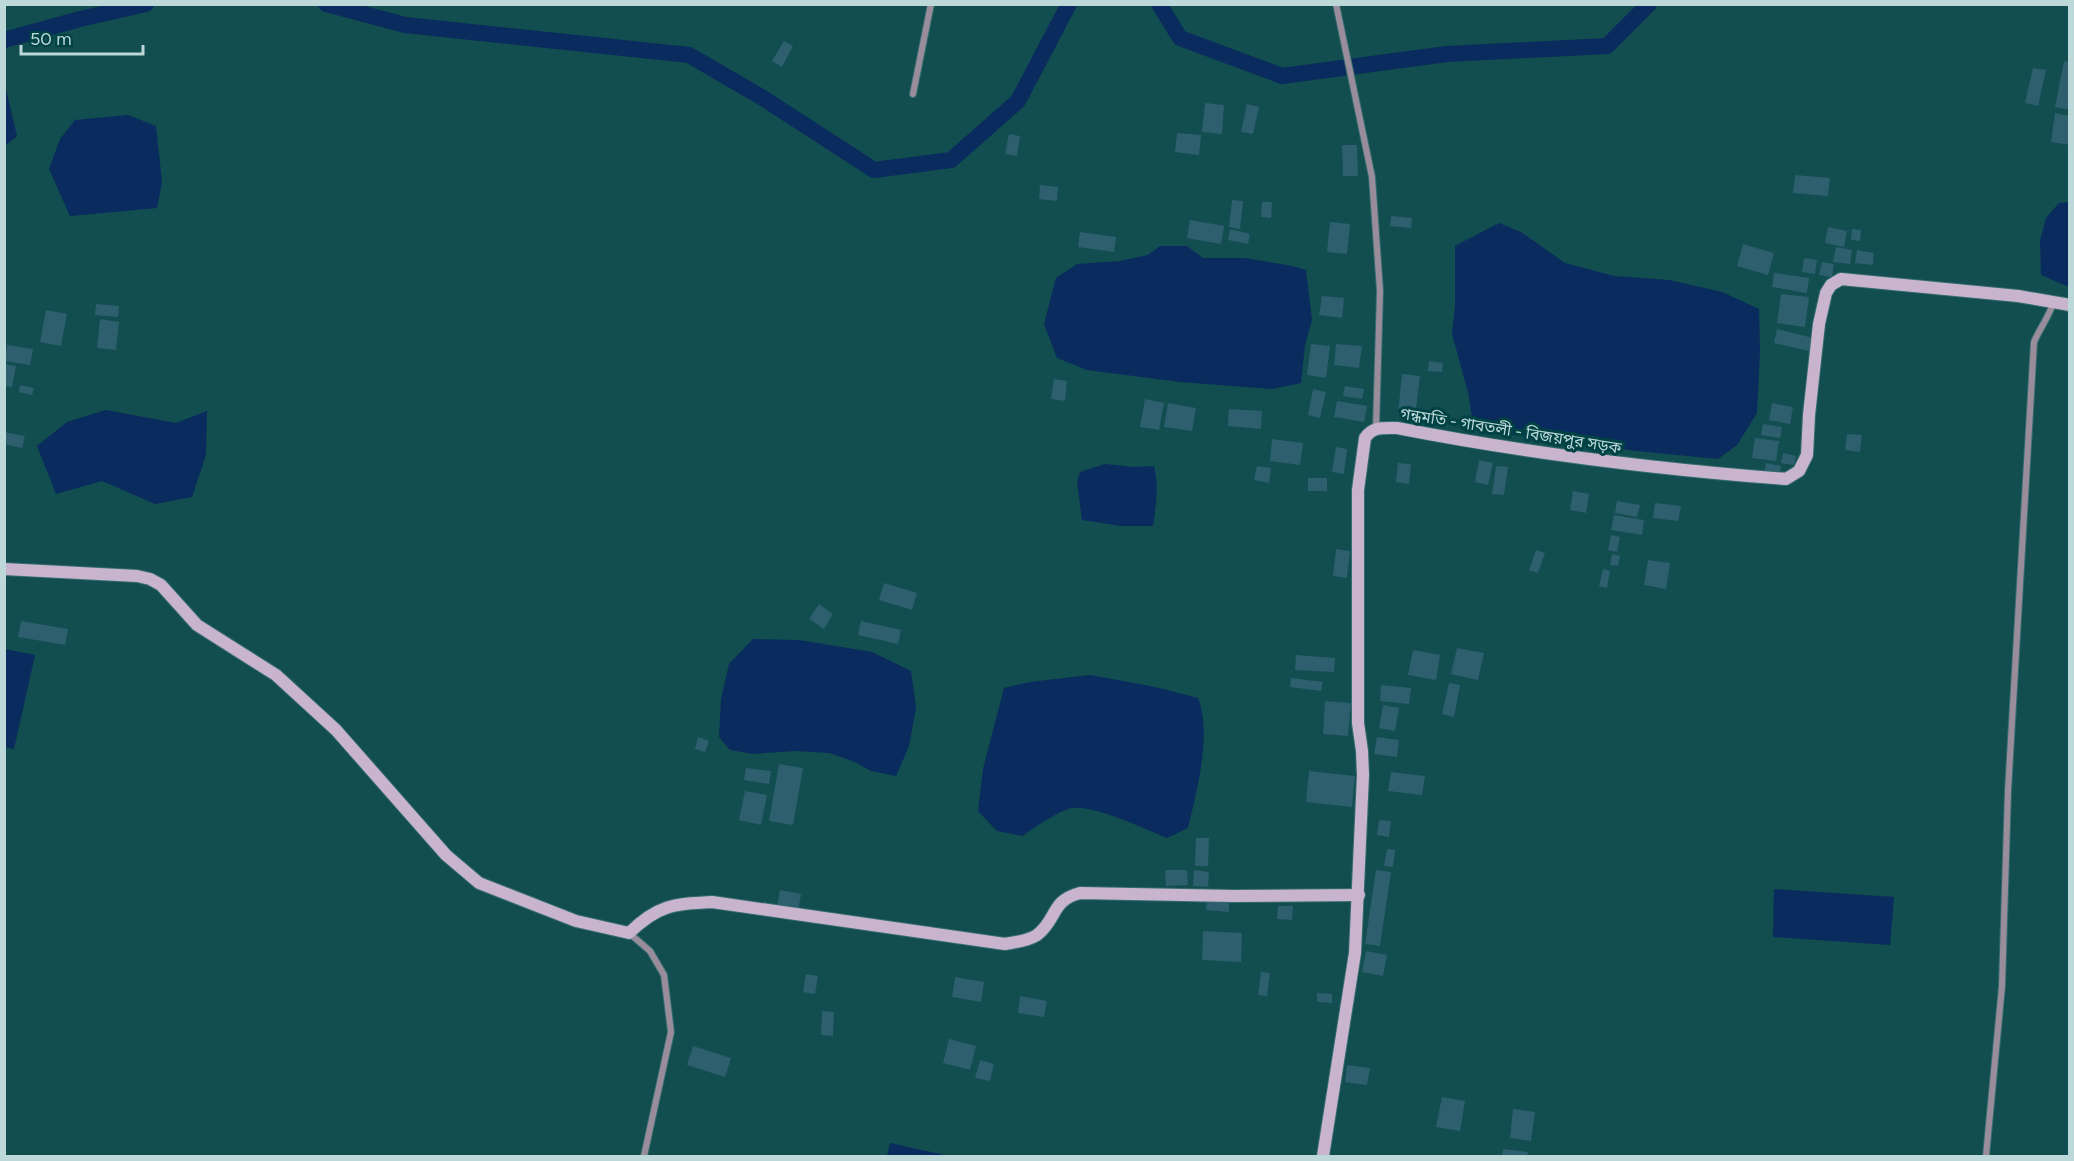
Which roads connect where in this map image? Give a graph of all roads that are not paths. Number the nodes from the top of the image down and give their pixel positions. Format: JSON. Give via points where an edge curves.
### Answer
{"nodes":[{"id":1,"x":931,"y":4,"type":"edge"},
{"id":2,"x":1336,"y":4,"type":"edge"},
{"id":3,"x":913,"y":94,"type":"dead end"},
{"id":4,"x":2053,"y":303,"type":"junction"},
{"id":5,"x":2070,"y":305,"type":"edge"},
{"id":6,"x":1376,"y":428,"type":"junction"},
{"id":7,"x":4,"y":569,"type":"edge"},
{"id":8,"x":1359,"y":896,"type":"junction"},
{"id":9,"x":629,"y":933,"type":"junction"},
{"id":10,"x":644,"y":1156,"type":"edge"},
{"id":11,"x":1323,"y":1156,"type":"edge"},
{"id":12,"x":1986,"y":1156,"type":"edge"}],
"edges":[{"from":1,"to":3,"type":"street"},
{"from":2,"to":6,"type":"street","via":[[1372,177],[1380,291]]},
{"from":4,"to":5,"type":"main road","name":"গন্ধমতি - গাবতলী - বিজয়পুর সড়ক"},
{"from":4,"to":6,"type":"main road","name":"গন্ধমতি - গাবতলী - বিজয়পুর সড়ক","via":[[2018,296],[1841,279],[1826,293],[1819,324],[1807,455],[1799,471],[1786,479],[1636,465]]},
{"from":4,"to":12,"type":"street","via":[[2034,342],[2008,791],[2002,986]]},
{"from":6,"to":8,"type":"main road","name":"গন্ধমতি - গাবতলী - বিজয়পুর সড়ক","via":[[1365,438],[1358,490],[1358,723],[1363,775]]},
{"from":7,"to":9,"type":"main road","via":[[137,576],[161,585],[197,625],[276,675],[336,730],[446,855],[479,883],[576,921]]},
{"from":8,"to":9,"type":"main road","via":[[1080,893],[1067,896],[1036,935],[1005,944],[712,902],[668,906],[646,917]]},
{"from":8,"to":11,"type":"main road","name":"গন্ধমতি - গাবতলী - বিজয়পুর সড়ক","via":[[1355,953]]},
{"from":9,"to":10,"type":"street","via":[[650,951],[664,975],[671,1032]]}]}
